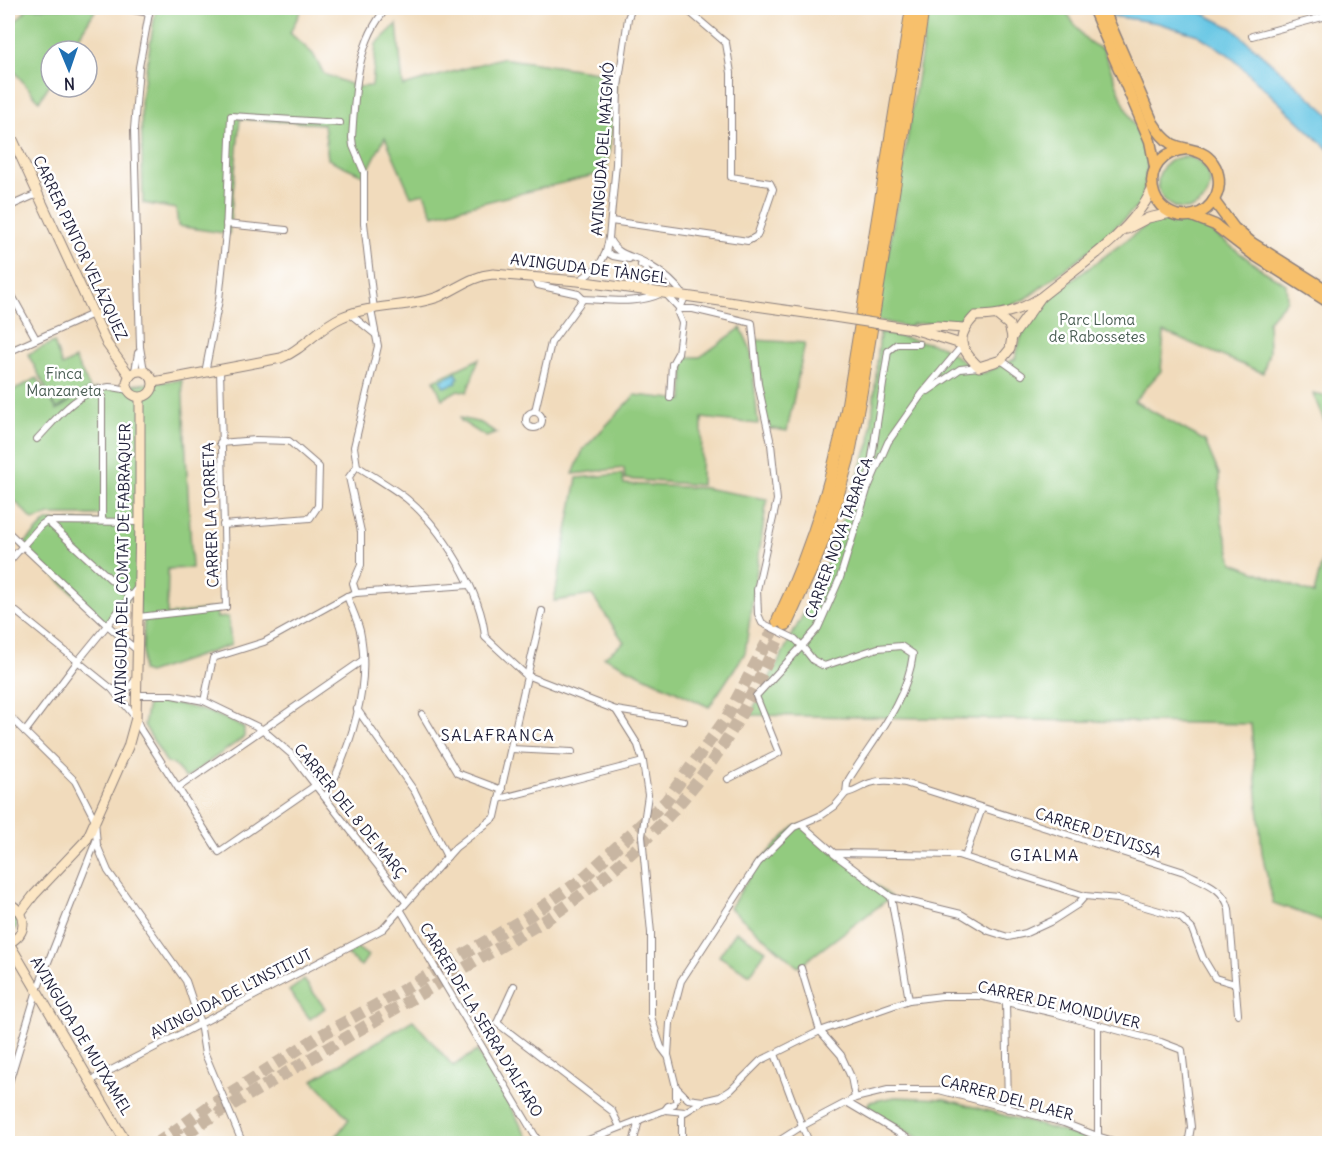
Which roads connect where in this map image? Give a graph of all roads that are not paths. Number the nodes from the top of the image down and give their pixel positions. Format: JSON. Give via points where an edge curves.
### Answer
{"nodes":[{"id":1,"x":123,"y":8,"type":"edge"},
{"id":2,"x":387,"y":8,"type":"edge"},
{"id":3,"x":632,"y":8,"type":"edge"},
{"id":4,"x":686,"y":8,"type":"edge"},
{"id":5,"x":912,"y":8,"type":"edge"},
{"id":6,"x":923,"y":8,"type":"edge"},
{"id":7,"x":1093,"y":8,"type":"edge"},
{"id":8,"x":1103,"y":8,"type":"edge"},
{"id":9,"x":150,"y":10,"type":"edge"},
{"id":10,"x":1329,"y":15,"type":"edge"},
{"id":11,"x":1106,"y":26,"type":"junction"},
{"id":12,"x":1252,"y":36,"type":"dead end"},
{"id":13,"x":340,"y":123,"type":"dead end"},
{"id":14,"x":8,"y":129,"type":"edge"},
{"id":15,"x":1187,"y":148,"type":"junction"},
{"id":16,"x":1155,"y":167,"type":"junction"},
{"id":17,"x":1152,"y":190,"type":"junction"},
{"id":18,"x":38,"y":194,"type":"junction"},
{"id":19,"x":1214,"y":201,"type":"junction"},
{"id":20,"x":8,"y":207,"type":"edge"},
{"id":21,"x":1171,"y":213,"type":"junction"},
{"id":22,"x":1192,"y":216,"type":"junction"},
{"id":23,"x":611,"y":221,"type":"junction"},
{"id":24,"x":226,"y":224,"type":"junction"},
{"id":25,"x":286,"y":230,"type":"dead end"},
{"id":26,"x":1122,"y":232,"type":"junction"},
{"id":27,"x":609,"y":238,"type":"junction"},
{"id":28,"x":606,"y":252,"type":"junction"},
{"id":29,"x":534,"y":277,"type":"junction"},
{"id":30,"x":666,"y":277,"type":"junction"},
{"id":31,"x":578,"y":280,"type":"junction"},
{"id":32,"x":649,"y":288,"type":"junction"},
{"id":33,"x":9,"y":290,"type":"edge"},
{"id":34,"x":1329,"y":292,"type":"edge"},
{"id":35,"x":665,"y":293,"type":"junction"},
{"id":36,"x":685,"y":297,"type":"junction"},
{"id":37,"x":1041,"y":297,"type":"junction"},
{"id":38,"x":584,"y":299,"type":"junction"},
{"id":39,"x":1329,"y":303,"type":"edge"},
{"id":40,"x":372,"y":310,"type":"junction"},
{"id":41,"x":679,"y":311,"type":"junction"},
{"id":42,"x":93,"y":314,"type":"junction"},
{"id":43,"x":350,"y":314,"type":"junction"},
{"id":44,"x":998,"y":316,"type":"junction"},
{"id":45,"x":963,"y":328,"type":"junction"},
{"id":46,"x":913,"y":329,"type":"junction"},
{"id":47,"x":376,"y":334,"type":"junction"},
{"id":48,"x":1012,"y":337,"type":"junction"},
{"id":49,"x":36,"y":339,"type":"junction"},
{"id":50,"x":919,"y":344,"type":"dead end"},
{"id":51,"x":962,"y":345,"type":"junction"},
{"id":52,"x":8,"y":352,"type":"edge"},
{"id":53,"x":1001,"y":360,"type":"junction"},
{"id":54,"x":979,"y":367,"type":"junction"},
{"id":55,"x":220,"y":370,"type":"junction"},
{"id":56,"x":136,"y":373,"type":"junction"},
{"id":57,"x":205,"y":373,"type":"junction"},
{"id":58,"x":1022,"y":375,"type":"dead end"},
{"id":59,"x":154,"y":382,"type":"junction"},
{"id":60,"x":102,"y":389,"type":"junction"},
{"id":61,"x":128,"y":390,"type":"junction"},
{"id":62,"x":922,"y":394,"type":"junction"},
{"id":63,"x":140,"y":398,"type":"junction"},
{"id":64,"x":670,"y":398,"type":"dead end"},
{"id":65,"x":535,"y":411,"type":"dead end"},
{"id":66,"x":37,"y":439,"type":"dead end"},
{"id":67,"x":220,"y":443,"type":"junction"},
{"id":68,"x":357,"y":466,"type":"junction"},
{"id":69,"x":868,"y":486,"type":"junction"},
{"id":70,"x":47,"y":521,"type":"junction"},
{"id":71,"x":102,"y":521,"type":"junction"},
{"id":72,"x":140,"y":522,"type":"junction"},
{"id":73,"x":223,"y":525,"type":"junction"},
{"id":74,"x":8,"y":532,"type":"edge"},
{"id":75,"x":22,"y":546,"type":"junction"},
{"id":76,"x":8,"y":563,"type":"edge"},
{"id":77,"x":139,"y":585,"type":"junction"},
{"id":78,"x":469,"y":585,"type":"junction"},
{"id":79,"x":356,"y":593,"type":"junction"},
{"id":80,"x":129,"y":596,"type":"junction"},
{"id":81,"x":347,"y":596,"type":"junction"},
{"id":82,"x":8,"y":605,"type":"edge"},
{"id":83,"x":542,"y":611,"type":"dead end"},
{"id":84,"x":139,"y":617,"type":"junction"},
{"id":85,"x":108,"y":625,"type":"junction"},
{"id":86,"x":802,"y":646,"type":"junction"},
{"id":87,"x":138,"y":651,"type":"junction"},
{"id":88,"x":363,"y":660,"type":"junction"},
{"id":89,"x":78,"y":661,"type":"junction"},
{"id":90,"x":526,"y":675,"type":"junction"},
{"id":91,"x":138,"y":676,"type":"junction"},
{"id":92,"x":112,"y":689,"type":"junction"},
{"id":93,"x":138,"y":694,"type":"junction"},
{"id":94,"x":204,"y":701,"type":"junction"},
{"id":95,"x":357,"y":709,"type":"junction"},
{"id":96,"x":616,"y":710,"type":"junction"},
{"id":97,"x":422,"y":714,"type":"dead end"},
{"id":98,"x":8,"y":715,"type":"edge"},
{"id":99,"x":136,"y":718,"type":"junction"},
{"id":100,"x":684,"y":721,"type":"dead end"},
{"id":101,"x":262,"y":729,"type":"junction"},
{"id":102,"x":25,"y":732,"type":"junction"},
{"id":103,"x":511,"y":749,"type":"junction"},
{"id":104,"x":572,"y":753,"type":"dead end"},
{"id":105,"x":643,"y":762,"type":"junction"},
{"id":106,"x":728,"y":779,"type":"dead end"},
{"id":107,"x":316,"y":785,"type":"junction"},
{"id":108,"x":179,"y":787,"type":"junction"},
{"id":109,"x":502,"y":790,"type":"junction"},
{"id":110,"x":846,"y":793,"type":"junction"},
{"id":111,"x":326,"y":797,"type":"junction"},
{"id":112,"x":499,"y":799,"type":"junction"},
{"id":113,"x":982,"y":808,"type":"junction"},
{"id":114,"x":95,"y":820,"type":"junction"},
{"id":115,"x":802,"y":825,"type":"junction"},
{"id":116,"x":97,"y":839,"type":"junction"},
{"id":117,"x":834,"y":853,"type":"junction"},
{"id":118,"x":447,"y":857,"type":"junction"},
{"id":119,"x":965,"y":857,"type":"junction"},
{"id":120,"x":1085,"y":896,"type":"junction"},
{"id":121,"x":891,"y":897,"type":"junction"},
{"id":122,"x":406,"y":902,"type":"junction"},
{"id":123,"x":8,"y":903,"type":"edge"},
{"id":124,"x":400,"y":909,"type":"junction"},
{"id":125,"x":21,"y":912,"type":"junction"},
{"id":126,"x":8,"y":943,"type":"edge"},
{"id":127,"x":801,"y":968,"type":"dead end"},
{"id":128,"x":1235,"y":984,"type":"junction"},
{"id":129,"x":514,"y":986,"type":"dead end"},
{"id":130,"x":36,"y":990,"type":"junction"},
{"id":131,"x":909,"y":1000,"type":"junction"},
{"id":132,"x":1006,"y":1002,"type":"junction"},
{"id":133,"x":1238,"y":1014,"type":"dead end"},
{"id":134,"x":200,"y":1023,"type":"junction"},
{"id":135,"x":1098,"y":1026,"type":"junction"},
{"id":136,"x":820,"y":1031,"type":"junction"},
{"id":137,"x":775,"y":1054,"type":"junction"},
{"id":138,"x":668,"y":1055,"type":"junction"},
{"id":139,"x":90,"y":1081,"type":"junction"},
{"id":140,"x":8,"y":1086,"type":"edge"},
{"id":141,"x":676,"y":1087,"type":"junction"},
{"id":142,"x":686,"y":1098,"type":"junction"},
{"id":143,"x":855,"y":1098,"type":"junction"},
{"id":144,"x":675,"y":1101,"type":"junction"},
{"id":145,"x":703,"y":1101,"type":"junction"},
{"id":146,"x":848,"y":1103,"type":"junction"},
{"id":147,"x":1008,"y":1109,"type":"junction"},
{"id":148,"x":665,"y":1110,"type":"junction"},
{"id":149,"x":683,"y":1111,"type":"junction"},
{"id":150,"x":639,"y":1120,"type":"junction"},
{"id":151,"x":802,"y":1126,"type":"junction"},
{"id":152,"x":620,"y":1127,"type":"junction"},
{"id":153,"x":1097,"y":1140,"type":"edge"},
{"id":154,"x":127,"y":1143,"type":"edge"},
{"id":155,"x":240,"y":1143,"type":"edge"},
{"id":156,"x":540,"y":1143,"type":"edge"},
{"id":157,"x":578,"y":1143,"type":"edge"},
{"id":158,"x":633,"y":1143,"type":"edge"},
{"id":159,"x":682,"y":1143,"type":"edge"},
{"id":160,"x":774,"y":1143,"type":"edge"},
{"id":161,"x":810,"y":1143,"type":"edge"},
{"id":162,"x":917,"y":1143,"type":"edge"},
{"id":163,"x":1123,"y":1143,"type":"edge"},
{"id":164,"x":1188,"y":1143,"type":"edge"}],
"edges":[{"from":1,"to":9,"type":"street"},
{"from":2,"to":40,"type":"street","via":[[375,21],[363,49],[352,138],[364,172]]},
{"from":3,"to":23,"type":"street","name":"AVINGUDA DEL MAIGMÓ","via":[[618,87]]},
{"from":4,"to":23,"type":"street","via":[[726,43],[731,86],[731,177],[770,183],[773,189],[757,236],[748,241]]},
{"from":5,"to":6,"type":"highway","via":[[838,453],[817,526],[782,622],[816,558],[848,459]]},
{"from":7,"to":11,"type":"main road"},
{"from":8,"to":11,"type":"main road"},
{"from":9,"to":56,"type":"street","via":[[139,67],[134,129],[140,347]]},
{"from":10,"to":12,"type":"street"},
{"from":11,"to":15,"type":"main road","via":[[1160,134],[1172,144]]},
{"from":11,"to":16,"type":"main road","via":[[1150,141]]},
{"from":13,"to":24,"type":"street","via":[[231,116]]},
{"from":14,"to":18,"type":"main road","name":"CARRER PINTOR VELÁZQUEZ"},
{"from":15,"to":16,"type":"main road","via":[[1168,153]]},
{"from":15,"to":19,"type":"main road","via":[[1213,162],[1219,181]]},
{"from":16,"to":17,"type":"main road"},
{"from":17,"to":21,"type":"main road","via":[[1162,207]]},
{"from":17,"to":26,"type":"main road"},
{"from":18,"to":20,"type":"street"},
{"from":18,"to":42,"type":"main road","name":"CARRER PINTOR VELÁZQUEZ"},
{"from":19,"to":22,"type":"main road"},
{"from":19,"to":34,"type":"main road","via":[[1234,228],[1252,243]]},
{"from":21,"to":22,"type":"main road"},
{"from":21,"to":26,"type":"main road","via":[[1148,218]]},
{"from":22,"to":39,"type":"main road","via":[[1215,225]]},
{"from":23,"to":27,"type":"street","name":"AVINGUDA DEL MAIGMÓ"},
{"from":24,"to":25,"type":"street"},
{"from":24,"to":57,"type":"street","via":[[219,300]]},
{"from":26,"to":37,"type":"main road"},
{"from":27,"to":28,"type":"street","name":"AVINGUDA DEL MAIGMÓ"},
{"from":27,"to":30,"type":"street","via":[[615,249]]},
{"from":28,"to":31,"type":"street","name":"AVINGUDA DEL MAIGMÓ","via":[[599,266]]},
{"from":28,"to":32,"type":"street","via":[[645,267]]},
{"from":29,"to":31,"type":"main road","name":"AVINGUDA DE TÀNGEL"},
{"from":29,"to":38,"type":"street","via":[[538,285],[578,294]]},
{"from":29,"to":40,"type":"main road","name":"AVINGUDA DE TÀNGEL","via":[[481,275],[438,297]]},
{"from":30,"to":32,"type":"street","via":[[658,278]]},
{"from":30,"to":36,"type":"street"},
{"from":31,"to":32,"type":"main road","name":"AVINGUDA DE TÀNGEL"},
{"from":32,"to":35,"type":"main road","name":"AVINGUDA DE TÀNGEL"},
{"from":33,"to":49,"type":"street"},
{"from":35,"to":36,"type":"main road","name":"AVINGUDA DE TÀNGEL"},
{"from":35,"to":38,"type":"street","via":[[634,301]]},
{"from":35,"to":41,"type":"street"},
{"from":36,"to":41,"type":"street"},
{"from":36,"to":46,"type":"main road","name":"AVINGUDA DE TÀNGEL","bridge":true},
{"from":37,"to":44,"type":"main road"},
{"from":37,"to":48,"type":"main road"},
{"from":38,"to":65,"type":"street","via":[[551,343]]},
{"from":40,"to":43,"type":"main road","name":"AVINGUDA DE TÀNGEL"},
{"from":40,"to":47,"type":"street"},
{"from":41,"to":64,"type":"street","via":[[682,323],[678,353],[672,364]]},
{"from":41,"to":86,"type":"street","via":[[693,309],[752,323],[777,500],[757,590],[758,614],[762,623]]},
{"from":42,"to":49,"type":"street"},
{"from":42,"to":56,"type":"main road","name":"CARRER PINTOR VELÁZQUEZ","via":[[107,344]]},
{"from":43,"to":47,"type":"street"},
{"from":43,"to":55,"type":"main road","name":"AVINGUDA DE TÀNGEL","via":[[291,354]]},
{"from":44,"to":45,"type":"main road","via":[[975,316]]},
{"from":44,"to":48,"type":"main road","via":[[1009,326]]},
{"from":45,"to":46,"type":"main road"},
{"from":45,"to":51,"type":"main road"},
{"from":46,"to":51,"type":"main road"},
{"from":47,"to":68,"type":"street","via":[[378,346],[354,447]]},
{"from":48,"to":53,"type":"main road","via":[[1010,349]]},
{"from":49,"to":52,"type":"street"},
{"from":50,"to":69,"type":"street","via":[[897,344],[888,351]]},
{"from":51,"to":54,"type":"main road"},
{"from":51,"to":62,"type":"street","name":"CARRER NOVA TABARCA"},
{"from":53,"to":54,"type":"main road"},
{"from":53,"to":58,"type":"street"},
{"from":54,"to":62,"type":"street","via":[[960,369]]},
{"from":55,"to":57,"type":"main road","name":"AVINGUDA DE TÀNGEL"},
{"from":55,"to":67,"type":"street","name":"CARRER LA TORRETA"},
{"from":56,"to":59,"type":"main road","via":[[151,375]]},
{"from":56,"to":61,"type":"main road","via":[[127,381]]},
{"from":57,"to":59,"type":"main road","name":"AVINGUDA DE TÀNGEL"},
{"from":59,"to":63,"type":"main road","via":[[150,394]]},
{"from":60,"to":61,"type":"street"},
{"from":60,"to":66,"type":"street","via":[[89,392],[68,407]]},
{"from":60,"to":71,"type":"street"},
{"from":61,"to":63,"type":"main road"},
{"from":62,"to":69,"type":"street","name":"CARRER NOVA TABARCA","via":[[888,442]]},
{"from":63,"to":72,"type":"main road","name":"AVINGUDA DEL COMTAT DE FABRAQUER"},
{"from":67,"to":73,"type":"street","name":"CARRER LA TORRETA"},
{"from":67,"to":73,"type":"street","via":[[289,441],[319,467],[318,506],[310,518]]},
{"from":68,"to":78,"type":"street","via":[[409,501],[438,530]]},
{"from":68,"to":79,"type":"street","via":[[349,477],[361,532],[361,565],[353,583]]},
{"from":69,"to":86,"type":"street","name":"CARRER NOVA TABARCA","via":[[840,578],[818,628]]},
{"from":70,"to":71,"type":"street"},
{"from":70,"to":75,"type":"street"},
{"from":70,"to":80,"type":"street"},
{"from":71,"to":72,"type":"street"},
{"from":72,"to":77,"type":"main road","name":"AVINGUDA DEL COMTAT DE FABRAQUER"},
{"from":73,"to":84,"type":"street","name":"CARRER LA TORRETA","via":[[225,607]]},
{"from":74,"to":75,"type":"street"},
{"from":75,"to":76,"type":"street"},
{"from":75,"to":85,"type":"street"},
{"from":77,"to":80,"type":"street"},
{"from":77,"to":84,"type":"main road","name":"AVINGUDA DEL COMTAT DE FABRAQUER"},
{"from":78,"to":79,"type":"street"},
{"from":78,"to":90,"type":"street","via":[[484,620],[485,637]]},
{"from":79,"to":81,"type":"street"},
{"from":80,"to":85,"type":"street"},
{"from":81,"to":88,"type":"street","via":[[360,630]]},
{"from":81,"to":94,"type":"street","via":[[264,642],[213,658]]},
{"from":82,"to":89,"type":"street"},
{"from":83,"to":90,"type":"street"},
{"from":84,"to":87,"type":"main road","name":"AVINGUDA DEL COMTAT DE FABRAQUER"},
{"from":85,"to":87,"type":"street"},
{"from":85,"to":89,"type":"street"},
{"from":86,"to":106,"type":"street","name":"CARRER NOVA TABARCA","via":[[756,696],[779,753]]},
{"from":86,"to":110,"type":"street","via":[[824,666],[878,648],[901,645],[913,654],[904,690],[884,729],[849,778]]},
{"from":87,"to":91,"type":"main road","name":"AVINGUDA DEL COMTAT DE FABRAQUER"},
{"from":88,"to":95,"type":"street"},
{"from":88,"to":101,"type":"street"},
{"from":89,"to":92,"type":"street"},
{"from":89,"to":102,"type":"street"},
{"from":90,"to":96,"type":"street"},
{"from":90,"to":103,"type":"street"},
{"from":91,"to":92,"type":"street","via":[[129,689]]},
{"from":91,"to":93,"type":"main road","name":"AVINGUDA DEL COMTAT DE FABRAQUER"},
{"from":92,"to":99,"type":"street"},
{"from":93,"to":94,"type":"street","name":"CARRER DEL 8 DE MARÇ"},
{"from":93,"to":99,"type":"main road","name":"AVINGUDA DEL COMTAT DE FABRAQUER"},
{"from":94,"to":101,"type":"street","name":"CARRER DEL 8 DE MARÇ"},
{"from":95,"to":111,"type":"street","via":[[342,765]]},
{"from":95,"to":118,"type":"street","via":[[415,792]]},
{"from":96,"to":100,"type":"street"},
{"from":96,"to":105,"type":"street","via":[[638,745]]},
{"from":97,"to":109,"type":"street","via":[[457,773]]},
{"from":98,"to":102,"type":"street"},
{"from":99,"to":108,"type":"street"},
{"from":99,"to":114,"type":"main road","name":"AVINGUDA DEL COMTAT DE FABRAQUER","via":[[128,747]]},
{"from":101,"to":107,"type":"street","name":"CARRER DEL 8 DE MARÇ","via":[[291,754]]},
{"from":101,"to":108,"type":"street"},
{"from":102,"to":114,"type":"street","via":[[75,781]]},
{"from":103,"to":104,"type":"street"},
{"from":103,"to":109,"type":"street"},
{"from":105,"to":112,"type":"street"},
{"from":105,"to":138,"type":"street","via":[[648,795],[642,837],[651,933],[651,1017],[661,1047]]},
{"from":107,"to":108,"type":"street","via":[[219,852]]},
{"from":107,"to":111,"type":"street","name":"CARRER DEL 8 DE MARÇ"},
{"from":109,"to":112,"type":"street"},
{"from":110,"to":113,"type":"street","name":"CARRER D'EIVISSA","via":[[886,780]]},
{"from":110,"to":115,"type":"street","via":[[828,811]]},
{"from":111,"to":122,"type":"street","name":"CARRER DEL 8 DE MARÇ"},
{"from":112,"to":118,"type":"street","via":[[495,817]]},
{"from":113,"to":119,"type":"street"},
{"from":113,"to":128,"type":"street","name":"CARRER D'EIVISSA","via":[[1184,872],[1219,890],[1229,909]]},
{"from":114,"to":116,"type":"street"},
{"from":114,"to":125,"type":"main road","name":"AVINGUDA DEL COMTAT DE FABRAQUER","via":[[87,839]]},
{"from":115,"to":117,"type":"street"},
{"from":115,"to":138,"type":"street","via":[[794,827],[758,863],[681,981],[670,1023]]},
{"from":116,"to":130,"type":"street"},
{"from":116,"to":134,"type":"street","via":[[114,880],[186,981]]},
{"from":117,"to":119,"type":"street"},
{"from":117,"to":121,"type":"street"},
{"from":118,"to":122,"type":"street"},
{"from":119,"to":120,"type":"street"},
{"from":120,"to":121,"type":"street","via":[[1052,921],[1008,937],[961,914]]},
{"from":120,"to":128,"type":"street","via":[[1119,899],[1180,917],[1192,929],[1215,978]]},
{"from":121,"to":131,"type":"street"},
{"from":122,"to":124,"type":"street"},
{"from":123,"to":125,"type":"main road"},
{"from":124,"to":134,"type":"street","name":"AVINGUDA DE L'INSTITUT","via":[[382,929]]},
{"from":124,"to":156,"type":"street","name":"CARRER DE LA SERRA D'ALFARO"},
{"from":125,"to":126,"type":"main road","via":[[23,929]]},
{"from":126,"to":130,"type":"main road","name":"AVINGUDA DE MUTXAMEL"},
{"from":127,"to":136,"type":"street"},
{"from":128,"to":133,"type":"street","name":"CARRER D'EIVISSA"},
{"from":129,"to":152,"type":"street","via":[[497,1023],[612,1111]]},
{"from":130,"to":139,"type":"main road","name":"AVINGUDA DE MUTXAMEL"},
{"from":130,"to":140,"type":"street"},
{"from":131,"to":132,"type":"street","name":"CARRER DE MONDÚVER","via":[[980,996]]},
{"from":131,"to":136,"type":"street","name":"CARRER DE MONDÚVER"},
{"from":132,"to":135,"type":"street","name":"CARRER DE MONDÚVER"},
{"from":132,"to":147,"type":"street"},
{"from":134,"to":139,"type":"street","name":"AVINGUDA DE L'INSTITUT"},
{"from":134,"to":155,"type":"street","via":[[206,1054]]},
{"from":135,"to":153,"type":"street"},
{"from":135,"to":164,"type":"street","name":"CARRER DE MONDÚVER","via":[[1182,1050],[1191,1127]]},
{"from":136,"to":137,"type":"street","name":"CARRER DE MONDÚVER"},
{"from":136,"to":143,"type":"street","via":[[841,1055]]},
{"from":137,"to":145,"type":"street","name":"CARRER DE MONDÚVER","via":[[760,1061],[731,1090]]},
{"from":137,"to":151,"type":"street"},
{"from":138,"to":141,"type":"street"},
{"from":139,"to":154,"type":"main road","name":"AVINGUDA DE MUTXAMEL"},
{"from":141,"to":142,"type":"street"},
{"from":141,"to":144,"type":"street"},
{"from":142,"to":144,"type":"street"},
{"from":142,"to":145,"type":"street","name":"CARRER DE MONDÚVER"},
{"from":142,"to":149,"type":"street","via":[[690,1104]]},
{"from":143,"to":146,"type":"street","name":"CARRER DEL PLAER"},
{"from":143,"to":147,"type":"street","name":"CARRER DEL PLAER","via":[[888,1090],[939,1090]]},
{"from":144,"to":148,"type":"street"},
{"from":144,"to":149,"type":"street"},
{"from":145,"to":149,"type":"street","name":"CARRER DE MONDÚVER"},
{"from":146,"to":151,"type":"street","name":"CARRER DEL PLAER"},
{"from":146,"to":162,"type":"street"},
{"from":147,"to":153,"type":"street","name":"CARRER DEL PLAER","via":[[1064,1123]]},
{"from":148,"to":149,"type":"street"},
{"from":148,"to":150,"type":"street"},
{"from":149,"to":159,"type":"street"},
{"from":150,"to":152,"type":"street"},
{"from":150,"to":158,"type":"street"},
{"from":151,"to":160,"type":"street","name":"CARRER DEL PLAER"},
{"from":151,"to":161,"type":"street"},
{"from":152,"to":157,"type":"street"},
{"from":153,"to":163,"type":"street","name":"CARRER DEL PLAER"}]}
